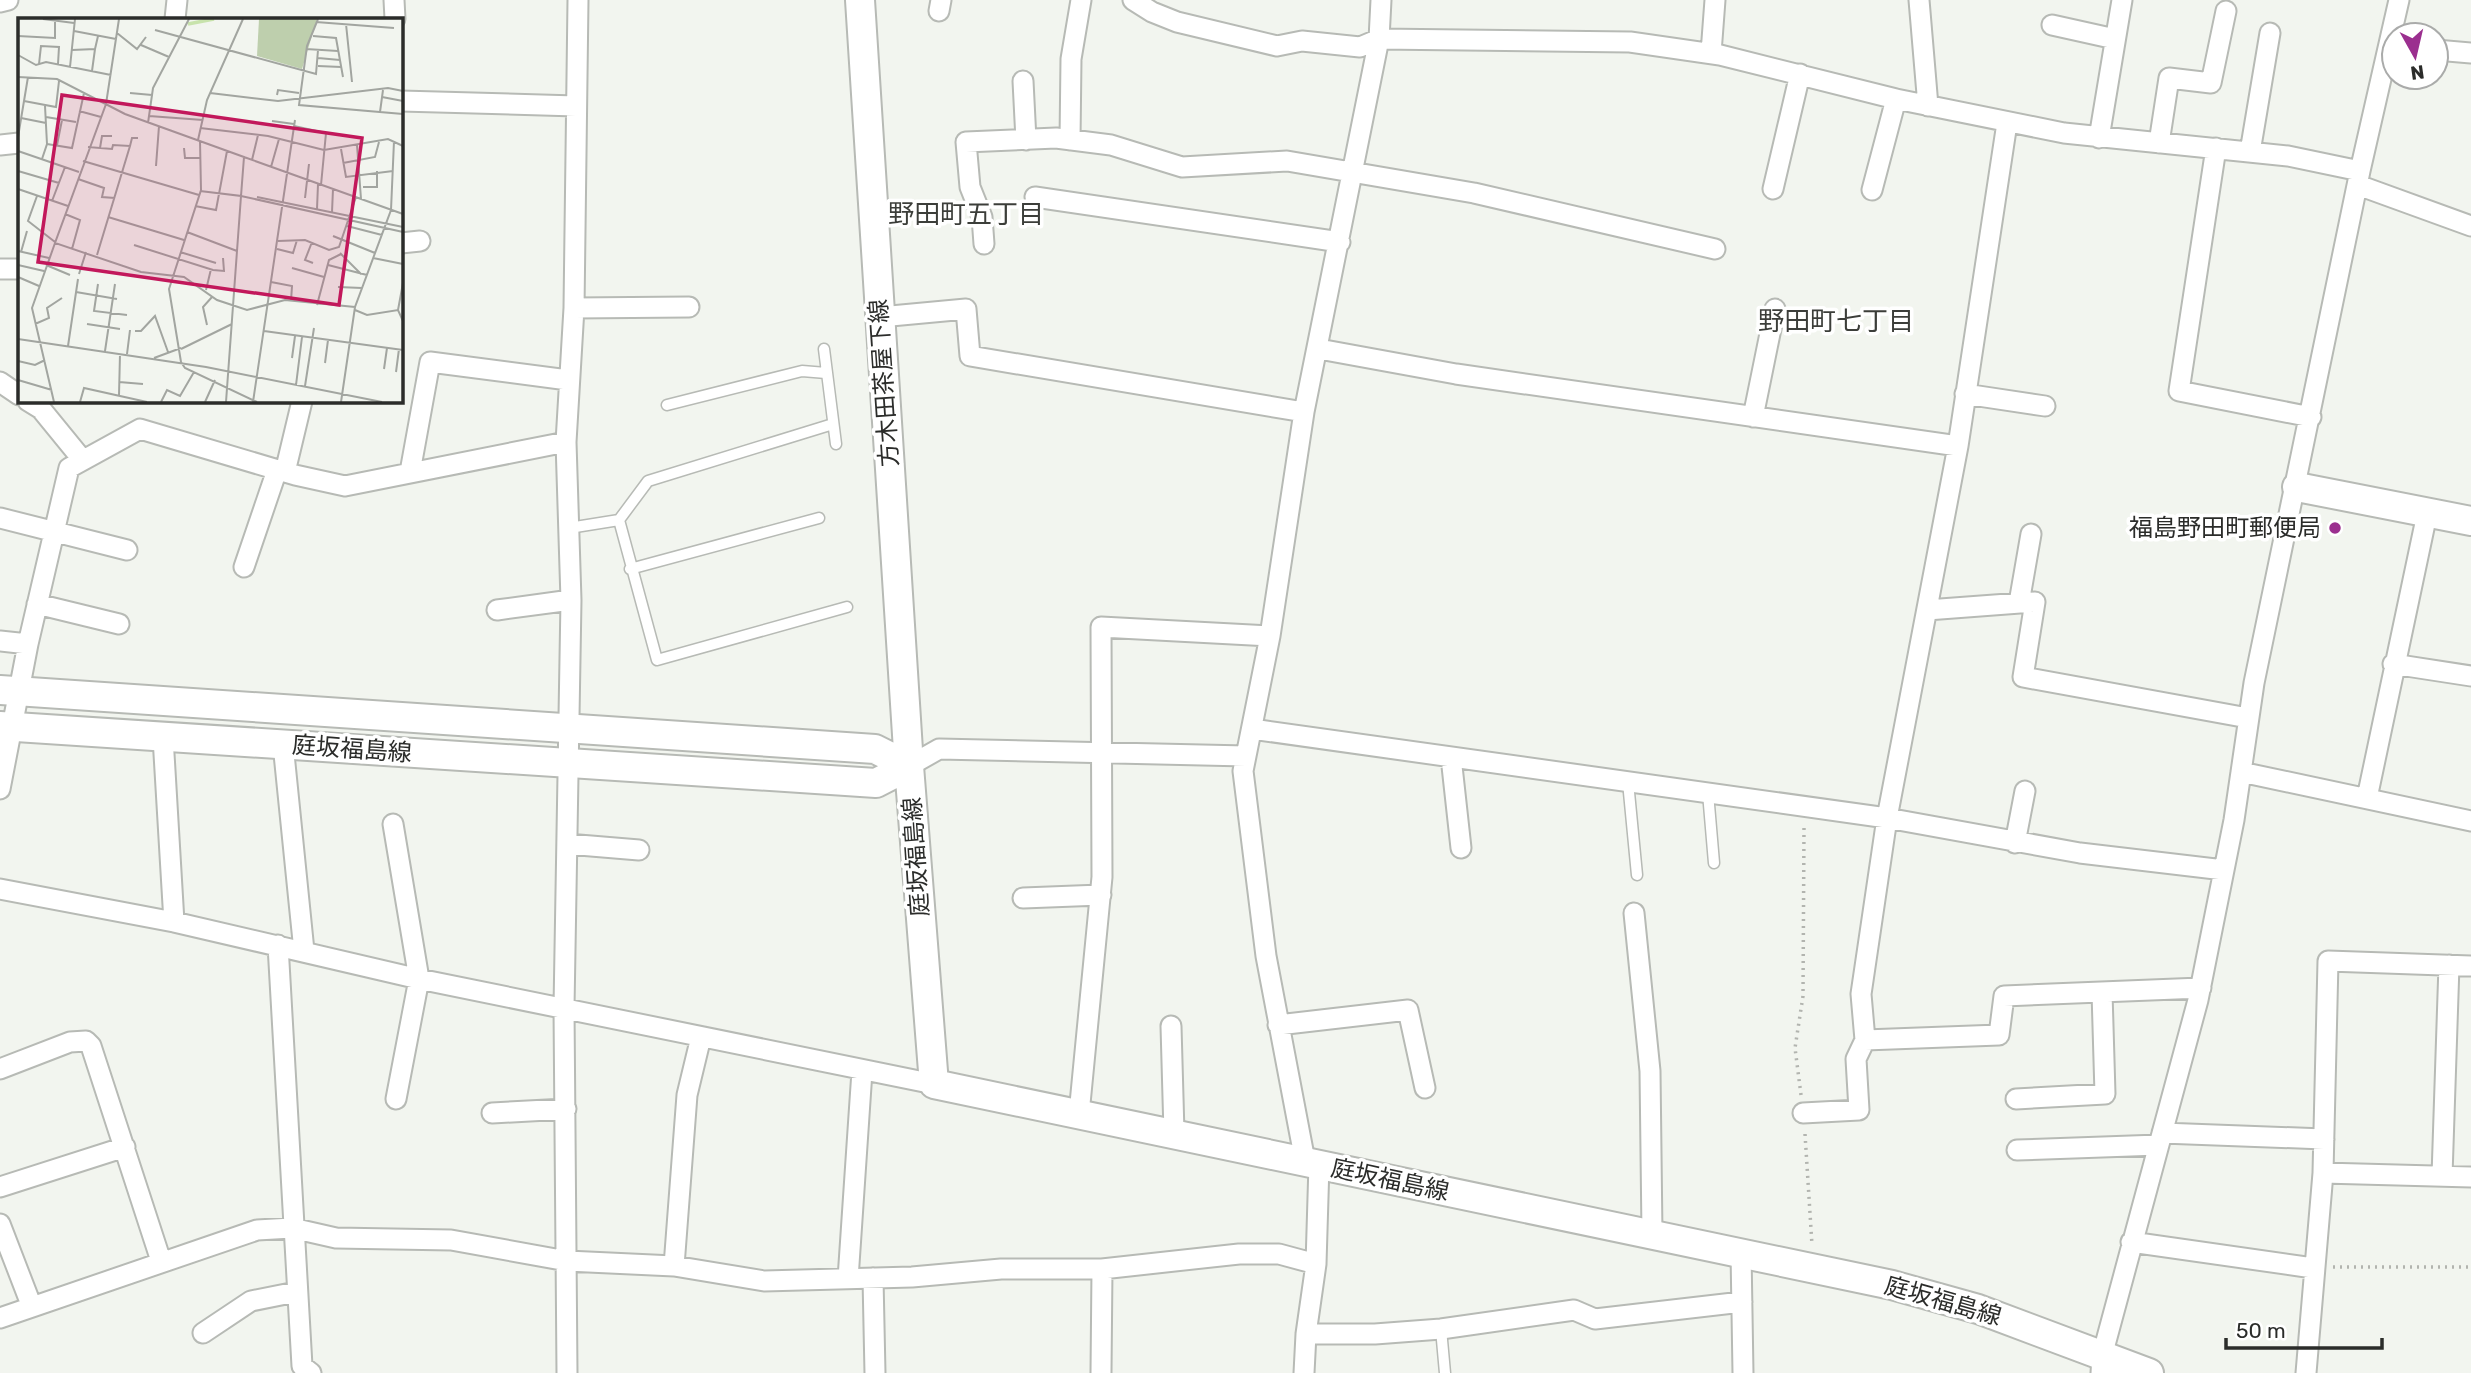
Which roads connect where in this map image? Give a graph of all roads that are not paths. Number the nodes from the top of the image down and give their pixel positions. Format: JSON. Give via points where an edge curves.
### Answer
{"nodes":[{"id":1,"x":8,"y":0,"type":"edge"},
{"id":2,"x":177,"y":0,"type":"edge"},
{"id":3,"x":394,"y":0,"type":"edge"},
{"id":4,"x":578,"y":0,"type":"edge"},
{"id":5,"x":860,"y":0,"type":"edge"},
{"id":6,"x":1081,"y":0,"type":"edge"},
{"id":7,"x":1133,"y":0,"type":"edge"},
{"id":8,"x":1381,"y":0,"type":"edge"},
{"id":9,"x":1715,"y":0,"type":"edge"},
{"id":10,"x":1919,"y":0,"type":"edge"},
{"id":11,"x":2122,"y":0,"type":"edge"},
{"id":12,"x":2399,"y":0,"type":"edge"},
{"id":13,"x":0,"y":2,"type":"edge"},
{"id":14,"x":2225,"y":11,"type":"dead end"},
{"id":15,"x":175,"y":18,"type":"edge"},
{"id":16,"x":394,"y":18,"type":"edge"},
{"id":17,"x":2396,"y":21,"type":"edge"},
{"id":18,"x":2052,"y":25,"type":"dead end"},
{"id":19,"x":2270,"y":33,"type":"dead end"},
{"id":20,"x":2115,"y":38,"type":"junction"},
{"id":21,"x":1379,"y":39,"type":"junction"},
{"id":22,"x":2450,"y":51,"type":"edge"},
{"id":23,"x":2471,"y":52,"type":"edge"},
{"id":24,"x":1711,"y":53,"type":"junction"},
{"id":25,"x":1800,"y":74,"type":"junction"},
{"id":26,"x":1023,"y":81,"type":"dead end"},
{"id":27,"x":2381,"y":91,"type":"edge"},
{"id":28,"x":1896,"y":99,"type":"junction"},
{"id":29,"x":402,"y":101,"type":"edge"},
{"id":30,"x":576,"y":106,"type":"junction"},
{"id":31,"x":1928,"y":106,"type":"junction"},
{"id":32,"x":2007,"y":123,"type":"junction"},
{"id":33,"x":2099,"y":138,"type":"junction"},
{"id":34,"x":1026,"y":140,"type":"junction"},
{"id":35,"x":1070,"y":140,"type":"junction"},
{"id":36,"x":18,"y":143,"type":"edge"},
{"id":37,"x":2159,"y":143,"type":"junction"},
{"id":38,"x":0,"y":145,"type":"edge"},
{"id":39,"x":2216,"y":148,"type":"junction"},
{"id":40,"x":2250,"y":152,"type":"junction"},
{"id":41,"x":1353,"y":172,"type":"junction"},
{"id":42,"x":2359,"y":178,"type":"junction"},
{"id":43,"x":1773,"y":189,"type":"dead end"},
{"id":44,"x":1872,"y":190,"type":"dead end"},
{"id":45,"x":1035,"y":197,"type":"dead end"},
{"id":46,"x":2471,"y":226,"type":"edge"},
{"id":47,"x":1340,"y":242,"type":"junction"},
{"id":48,"x":984,"y":244,"type":"dead end"},
{"id":49,"x":1715,"y":249,"type":"dead end"},
{"id":50,"x":0,"y":269,"type":"edge"},
{"id":51,"x":18,"y":269,"type":"edge"},
{"id":52,"x":689,"y":307,"type":"dead end"},
{"id":53,"x":574,"y":308,"type":"junction"},
{"id":54,"x":1775,"y":309,"type":"dead end"},
{"id":55,"x":880,"y":317,"type":"junction"},
{"id":56,"x":824,"y":349,"type":"dead end"},
{"id":57,"x":1319,"y":349,"type":"junction"},
{"id":58,"x":826,"y":373,"type":"junction"},
{"id":59,"x":568,"y":380,"type":"junction"},
{"id":60,"x":0,"y":382,"type":"edge"},
{"id":61,"x":18,"y":394,"type":"edge"},
{"id":62,"x":1965,"y":394,"type":"junction"},
{"id":63,"x":302,"y":402,"type":"edge"},
{"id":64,"x":41,"y":403,"type":"edge"},
{"id":65,"x":667,"y":405,"type":"dead end"},
{"id":66,"x":2045,"y":405,"type":"dead end"},
{"id":67,"x":1304,"y":412,"type":"junction"},
{"id":68,"x":2311,"y":416,"type":"junction"},
{"id":69,"x":1753,"y":417,"type":"junction"},
{"id":70,"x":833,"y":424,"type":"junction"},
{"id":71,"x":566,"y":442,"type":"junction"},
{"id":72,"x":836,"y":444,"type":"dead end"},
{"id":73,"x":1958,"y":446,"type":"junction"},
{"id":74,"x":81,"y":458,"type":"junction"},
{"id":75,"x":281,"y":471,"type":"junction"},
{"id":76,"x":410,"y":472,"type":"junction"},
{"id":77,"x":2297,"y":487,"type":"junction"},
{"id":78,"x":2427,"y":514,"type":"junction"},
{"id":79,"x":819,"y":518,"type":"dead end"},
{"id":80,"x":0,"y":519,"type":"edge"},
{"id":81,"x":619,"y":520,"type":"junction"},
{"id":82,"x":2471,"y":521,"type":"edge"},
{"id":83,"x":569,"y":528,"type":"junction"},
{"id":84,"x":54,"y":533,"type":"junction"},
{"id":85,"x":2031,"y":534,"type":"dead end"},
{"id":86,"x":127,"y":550,"type":"dead end"},
{"id":87,"x":244,"y":567,"type":"dead end"},
{"id":88,"x":631,"y":569,"type":"junction"},
{"id":89,"x":571,"y":600,"type":"junction"},
{"id":90,"x":2019,"y":603,"type":"junction"},
{"id":91,"x":37,"y":604,"type":"junction"},
{"id":92,"x":847,"y":607,"type":"dead end"},
{"id":93,"x":497,"y":610,"type":"dead end"},
{"id":94,"x":1927,"y":610,"type":"junction"},
{"id":95,"x":119,"y":624,"type":"dead end"},
{"id":96,"x":1270,"y":636,"type":"junction"},
{"id":97,"x":0,"y":641,"type":"edge"},
{"id":98,"x":28,"y":644,"type":"junction"},
{"id":99,"x":2393,"y":664,"type":"junction"},
{"id":100,"x":2471,"y":676,"type":"edge"},
{"id":101,"x":10,"y":691,"type":"edge"},
{"id":102,"x":2248,"y":718,"type":"junction"},
{"id":103,"x":6,"y":726,"type":"edge"},
{"id":104,"x":570,"y":729,"type":"junction"},
{"id":105,"x":1252,"y":729,"type":"junction"},
{"id":106,"x":163,"y":737,"type":"junction"},
{"id":107,"x":283,"y":744,"type":"junction"},
{"id":108,"x":1100,"y":754,"type":"junction"},
{"id":109,"x":1246,"y":756,"type":"junction"},
{"id":110,"x":1451,"y":757,"type":"junction"},
{"id":111,"x":570,"y":764,"type":"junction"},
{"id":112,"x":909,"y":766,"type":"junction"},
{"id":113,"x":2241,"y":772,"type":"junction"},
{"id":114,"x":1628,"y":782,"type":"junction"},
{"id":115,"x":0,"y":789,"type":"edge"},
{"id":116,"x":2025,"y":791,"type":"dead end"},
{"id":117,"x":1708,"y":793,"type":"junction"},
{"id":118,"x":2367,"y":798,"type":"junction"},
{"id":119,"x":1887,"y":818,"type":"junction"},
{"id":120,"x":2471,"y":821,"type":"edge"},
{"id":121,"x":393,"y":824,"type":"dead end"},
{"id":122,"x":2015,"y":843,"type":"junction"},
{"id":123,"x":567,"y":844,"type":"junction"},
{"id":124,"x":1461,"y":849,"type":"dead end"},
{"id":125,"x":639,"y":850,"type":"dead end"},
{"id":126,"x":1714,"y":863,"type":"dead end"},
{"id":127,"x":2224,"y":870,"type":"junction"},
{"id":128,"x":1637,"y":875,"type":"dead end"},
{"id":129,"x":0,"y":889,"type":"edge"},
{"id":130,"x":1101,"y":895,"type":"junction"},
{"id":131,"x":1023,"y":898,"type":"dead end"},
{"id":132,"x":1634,"y":913,"type":"dead end"},
{"id":133,"x":174,"y":922,"type":"junction"},
{"id":134,"x":278,"y":945,"type":"junction"},
{"id":135,"x":304,"y":951,"type":"junction"},
{"id":136,"x":2449,"y":965,"type":"junction"},
{"id":137,"x":2471,"y":966,"type":"edge"},
{"id":138,"x":419,"y":979,"type":"junction"},
{"id":139,"x":2201,"y":988,"type":"junction"},
{"id":140,"x":2102,"y":992,"type":"junction"},
{"id":141,"x":564,"y":1007,"type":"junction"},
{"id":142,"x":1278,"y":1024,"type":"junction"},
{"id":143,"x":1171,"y":1026,"type":"dead end"},
{"id":144,"x":701,"y":1037,"type":"junction"},
{"id":145,"x":1865,"y":1040,"type":"junction"},
{"id":146,"x":0,"y":1069,"type":"edge"},
{"id":147,"x":862,"y":1071,"type":"junction"},
{"id":148,"x":934,"y":1084,"type":"junction"},
{"id":149,"x":1425,"y":1088,"type":"dead end"},
{"id":150,"x":396,"y":1099,"type":"dead end"},
{"id":151,"x":2016,"y":1099,"type":"dead end"},
{"id":152,"x":566,"y":1109,"type":"junction"},
{"id":153,"x":1803,"y":1113,"type":"road end"},
{"id":154,"x":492,"y":1114,"type":"dead end"},
{"id":155,"x":1079,"y":1114,"type":"junction"},
{"id":156,"x":1174,"y":1133,"type":"junction"},
{"id":157,"x":2161,"y":1139,"type":"junction"},
{"id":158,"x":2324,"y":1139,"type":"junction"},
{"id":159,"x":125,"y":1147,"type":"junction"},
{"id":160,"x":2017,"y":1150,"type":"dead end"},
{"id":161,"x":1312,"y":1163,"type":"junction"},
{"id":162,"x":2323,"y":1173,"type":"junction"},
{"id":163,"x":2442,"y":1176,"type":"junction"},
{"id":164,"x":2471,"y":1177,"type":"edge"},
{"id":165,"x":0,"y":1187,"type":"edge"},
{"id":166,"x":0,"y":1224,"type":"edge"},
{"id":167,"x":292,"y":1228,"type":"junction"},
{"id":168,"x":1652,"y":1234,"type":"junction"},
{"id":169,"x":2131,"y":1242,"type":"junction"},
{"id":170,"x":1741,"y":1252,"type":"junction"},
{"id":171,"x":161,"y":1261,"type":"junction"},
{"id":172,"x":567,"y":1261,"type":"junction"},
{"id":173,"x":1316,"y":1264,"type":"junction"},
{"id":174,"x":674,"y":1266,"type":"junction"},
{"id":175,"x":2313,"y":1268,"type":"junction"},
{"id":176,"x":1102,"y":1269,"type":"junction"},
{"id":177,"x":873,"y":1278,"type":"junction"},
{"id":178,"x":848,"y":1279,"type":"junction"},
{"id":179,"x":296,"y":1292,"type":"junction"},
{"id":180,"x":1742,"y":1302,"type":"junction"},
{"id":181,"x":32,"y":1307,"type":"junction"},
{"id":182,"x":0,"y":1318,"type":"edge"},
{"id":183,"x":1441,"y":1329,"type":"junction"},
{"id":184,"x":203,"y":1333,"type":"dead end"},
{"id":185,"x":1306,"y":1334,"type":"junction"},
{"id":186,"x":2102,"y":1365,"type":"edge"},
{"id":187,"x":311,"y":1373,"type":"edge"},
{"id":188,"x":567,"y":1373,"type":"edge"},
{"id":189,"x":875,"y":1373,"type":"edge"},
{"id":190,"x":1101,"y":1373,"type":"edge"},
{"id":191,"x":1304,"y":1373,"type":"edge"},
{"id":192,"x":1445,"y":1373,"type":"edge"},
{"id":193,"x":1743,"y":1373,"type":"edge"},
{"id":194,"x":2148,"y":1373,"type":"edge"},
{"id":195,"x":2306,"y":1373,"type":"edge"}],
"edges":[{"from":1,"to":13,"type":"street"},
{"from":2,"to":15,"type":"street"},
{"from":3,"to":16,"type":"street"},
{"from":4,"to":30,"type":"street"},
{"from":5,"to":55,"type":"main road","name":"方木田茶屋下線"},
{"from":6,"to":35,"type":"street","via":[[1071,59]]},
{"from":7,"to":21,"type":"street","via":[[1177,22],[1277,46],[1302,41],[1360,47]]},
{"from":8,"to":21,"type":"street"},
{"from":9,"to":24,"type":"street"},
{"from":10,"to":31,"type":"street"},
{"from":11,"to":20,"type":"street"},
{"from":12,"to":17,"type":"street"},
{"from":14,"to":37,"type":"street","via":[[2211,83],[2169,78]]},
{"from":18,"to":20,"type":"street"},
{"from":19,"to":40,"type":"street"},
{"from":20,"to":33,"type":"street"},
{"from":21,"to":24,"type":"street","via":[[1630,42]]},
{"from":21,"to":41,"type":"street"},
{"from":22,"to":23,"type":"street"},
{"from":24,"to":25,"type":"street"},
{"from":25,"to":28,"type":"street"},
{"from":25,"to":43,"type":"street"},
{"from":26,"to":34,"type":"street"},
{"from":27,"to":42,"type":"street"},
{"from":28,"to":31,"type":"street"},
{"from":28,"to":44,"type":"street"},
{"from":29,"to":30,"type":"street"},
{"from":30,"to":53,"type":"street"},
{"from":31,"to":32,"type":"street"},
{"from":32,"to":33,"type":"street"},
{"from":32,"to":62,"type":"street"},
{"from":33,"to":37,"type":"street"},
{"from":34,"to":35,"type":"street"},
{"from":34,"to":48,"type":"street","via":[[966,142],[970,187],[982,218]]},
{"from":35,"to":41,"type":"street","via":[[1111,145],[1182,167],[1287,160]]},
{"from":36,"to":38,"type":"street"},
{"from":37,"to":39,"type":"street"},
{"from":39,"to":40,"type":"street"},
{"from":39,"to":68,"type":"street","via":[[2179,391]]},
{"from":40,"to":42,"type":"street","via":[[2288,156]]},
{"from":41,"to":47,"type":"street"},
{"from":41,"to":49,"type":"street","via":[[1474,193]]},
{"from":42,"to":46,"type":"street"},
{"from":42,"to":68,"type":"street"},
{"from":45,"to":47,"type":"street"},
{"from":47,"to":57,"type":"street"},
{"from":50,"to":51,"type":"street"},
{"from":52,"to":53,"type":"street"},
{"from":53,"to":59,"type":"street"},
{"from":54,"to":69,"type":"street"},
{"from":55,"to":67,"type":"street","via":[[966,309],[970,356]]},
{"from":55,"to":112,"type":"main road","name":"方木田茶屋下線"},
{"from":56,"to":58,"type":"lane"},
{"from":57,"to":67,"type":"street"},
{"from":57,"to":69,"type":"street"},
{"from":58,"to":65,"type":"lane","via":[[802,371]]},
{"from":58,"to":70,"type":"lane"},
{"from":59,"to":71,"type":"street"},
{"from":59,"to":76,"type":"street","via":[[430,362]]},
{"from":60,"to":61,"type":"street"},
{"from":62,"to":66,"type":"street"},
{"from":62,"to":73,"type":"street"},
{"from":63,"to":75,"type":"street"},
{"from":64,"to":74,"type":"street"},
{"from":67,"to":96,"type":"street"},
{"from":68,"to":77,"type":"street"},
{"from":69,"to":73,"type":"street"},
{"from":70,"to":72,"type":"lane"},
{"from":70,"to":81,"type":"lane","via":[[648,481]]},
{"from":71,"to":76,"type":"street"},
{"from":71,"to":83,"type":"street"},
{"from":73,"to":94,"type":"street"},
{"from":74,"to":75,"type":"street","via":[[140,429]]},
{"from":74,"to":84,"type":"street","via":[[69,468]]},
{"from":75,"to":76,"type":"street","via":[[345,486]]},
{"from":75,"to":87,"type":"street"},
{"from":77,"to":78,"type":"main road"},
{"from":77,"to":102,"type":"street"},
{"from":78,"to":82,"type":"main road"},
{"from":78,"to":99,"type":"street"},
{"from":79,"to":88,"type":"lane"},
{"from":80,"to":84,"type":"street"},
{"from":81,"to":83,"type":"lane"},
{"from":81,"to":88,"type":"lane"},
{"from":83,"to":89,"type":"street"},
{"from":84,"to":86,"type":"street"},
{"from":84,"to":91,"type":"street"},
{"from":85,"to":90,"type":"street"},
{"from":88,"to":92,"type":"lane","via":[[657,660]]},
{"from":89,"to":93,"type":"street"},
{"from":89,"to":104,"type":"street"},
{"from":90,"to":94,"type":"street"},
{"from":90,"to":102,"type":"street","via":[[2035,602],[2023,677]]},
{"from":91,"to":95,"type":"street"},
{"from":91,"to":98,"type":"street"},
{"from":94,"to":119,"type":"street"},
{"from":96,"to":105,"type":"street"},
{"from":96,"to":108,"type":"street","via":[[1101,627]]},
{"from":97,"to":98,"type":"street"},
{"from":98,"to":101,"type":"street"},
{"from":99,"to":100,"type":"street"},
{"from":99,"to":118,"type":"street"},
{"from":101,"to":103,"type":"street"},
{"from":101,"to":104,"type":"main road","name":"庭坂福島線"},
{"from":102,"to":113,"type":"street"},
{"from":103,"to":106,"type":"main road","name":"庭坂福島線"},
{"from":103,"to":115,"type":"street"},
{"from":104,"to":111,"type":"street"},
{"from":104,"to":112,"type":"main road","name":"庭坂福島線","via":[[875,749]]},
{"from":105,"to":109,"type":"street"},
{"from":105,"to":110,"type":"street"},
{"from":106,"to":107,"type":"main road","name":"庭坂福島線"},
{"from":106,"to":133,"type":"street"},
{"from":107,"to":111,"type":"main road","name":"庭坂福島線"},
{"from":107,"to":135,"type":"street"},
{"from":108,"to":109,"type":"street"},
{"from":108,"to":112,"type":"street","via":[[939,749]]},
{"from":108,"to":130,"type":"street"},
{"from":109,"to":142,"type":"street","via":[[1243,771],[1249,825]]},
{"from":110,"to":114,"type":"street"},
{"from":110,"to":124,"type":"street"},
{"from":111,"to":112,"type":"main road","name":"庭坂福島線","via":[[876,783]]},
{"from":111,"to":123,"type":"street"},
{"from":112,"to":148,"type":"main road","name":"庭坂福島線"},
{"from":113,"to":118,"type":"street"},
{"from":113,"to":127,"type":"street"},
{"from":114,"to":117,"type":"street"},
{"from":114,"to":128,"type":"lane"},
{"from":116,"to":122,"type":"street"},
{"from":117,"to":119,"type":"street"},
{"from":117,"to":126,"type":"lane"},
{"from":118,"to":120,"type":"street"},
{"from":119,"to":122,"type":"street"},
{"from":119,"to":145,"type":"street","via":[[1861,994]]},
{"from":121,"to":138,"type":"street"},
{"from":122,"to":127,"type":"street"},
{"from":123,"to":125,"type":"street"},
{"from":123,"to":141,"type":"street"},
{"from":127,"to":139,"type":"street"},
{"from":129,"to":133,"type":"street"},
{"from":130,"to":131,"type":"street"},
{"from":130,"to":155,"type":"street"},
{"from":132,"to":168,"type":"street","via":[[1650,1071]]},
{"from":133,"to":134,"type":"street"},
{"from":134,"to":135,"type":"street"},
{"from":134,"to":167,"type":"street"},
{"from":135,"to":138,"type":"street"},
{"from":136,"to":137,"type":"street"},
{"from":136,"to":158,"type":"street","via":[[2328,961]]},
{"from":136,"to":163,"type":"street"},
{"from":138,"to":141,"type":"street"},
{"from":138,"to":150,"type":"street"},
{"from":139,"to":140,"type":"street"},
{"from":139,"to":157,"type":"street"},
{"from":140,"to":145,"type":"street","via":[[2004,996],[1999,1035]]},
{"from":140,"to":151,"type":"street","via":[[2105,1094]]},
{"from":141,"to":144,"type":"street"},
{"from":141,"to":152,"type":"street"},
{"from":142,"to":149,"type":"street","via":[[1408,1010]]},
{"from":142,"to":161,"type":"street"},
{"from":143,"to":156,"type":"street"},
{"from":144,"to":147,"type":"street"},
{"from":144,"to":174,"type":"street","via":[[687,1094]]},
{"from":145,"to":153,"type":"street","via":[[1856,1059],[1859,1110]]},
{"from":146,"to":159,"type":"street","via":[[70,1042],[86,1041],[95,1052]]},
{"from":147,"to":148,"type":"street"},
{"from":147,"to":178,"type":"street"},
{"from":148,"to":155,"type":"main road","name":"庭坂福島線"},
{"from":152,"to":154,"type":"street"},
{"from":152,"to":172,"type":"street"},
{"from":155,"to":156,"type":"main road","name":"庭坂福島線"},
{"from":156,"to":161,"type":"main road","name":"庭坂福島線"},
{"from":157,"to":158,"type":"street"},
{"from":157,"to":160,"type":"street"},
{"from":157,"to":169,"type":"street"},
{"from":158,"to":162,"type":"street"},
{"from":159,"to":165,"type":"street"},
{"from":159,"to":171,"type":"street"},
{"from":161,"to":168,"type":"main road","name":"庭坂福島線"},
{"from":161,"to":173,"type":"street"},
{"from":162,"to":163,"type":"street"},
{"from":162,"to":175,"type":"street"},
{"from":163,"to":164,"type":"street"},
{"from":166,"to":181,"type":"street"},
{"from":167,"to":171,"type":"street","via":[[257,1230]]},
{"from":167,"to":172,"type":"street","via":[[336,1238],[451,1240]]},
{"from":167,"to":179,"type":"street"},
{"from":168,"to":170,"type":"main road","name":"庭坂福島線"},
{"from":169,"to":175,"type":"street"},
{"from":169,"to":186,"type":"street"},
{"from":170,"to":180,"type":"street"},
{"from":170,"to":186,"type":"main road","name":"庭坂福島線","via":[[1936,1296]]},
{"from":171,"to":181,"type":"street"},
{"from":172,"to":174,"type":"street"},
{"from":172,"to":188,"type":"street"},
{"from":173,"to":176,"type":"street","via":[[1279,1254],[1239,1254]]},
{"from":173,"to":185,"type":"street"},
{"from":174,"to":178,"type":"street","via":[[764,1281]]},
{"from":175,"to":195,"type":"street"},
{"from":176,"to":177,"type":"street","via":[[1001,1269]]},
{"from":176,"to":190,"type":"street"},
{"from":177,"to":178,"type":"street"},
{"from":177,"to":189,"type":"street"},
{"from":179,"to":184,"type":"street","via":[[251,1301]]},
{"from":179,"to":187,"type":"street","via":[[302,1366]]},
{"from":180,"to":183,"type":"street","via":[[1595,1319],[1574,1310]]},
{"from":180,"to":193,"type":"street"},
{"from":181,"to":182,"type":"street"},
{"from":183,"to":185,"type":"street"},
{"from":183,"to":192,"type":"lane"},
{"from":185,"to":191,"type":"street"},
{"from":186,"to":194,"type":"main road","name":"庭坂福島線"}]}
